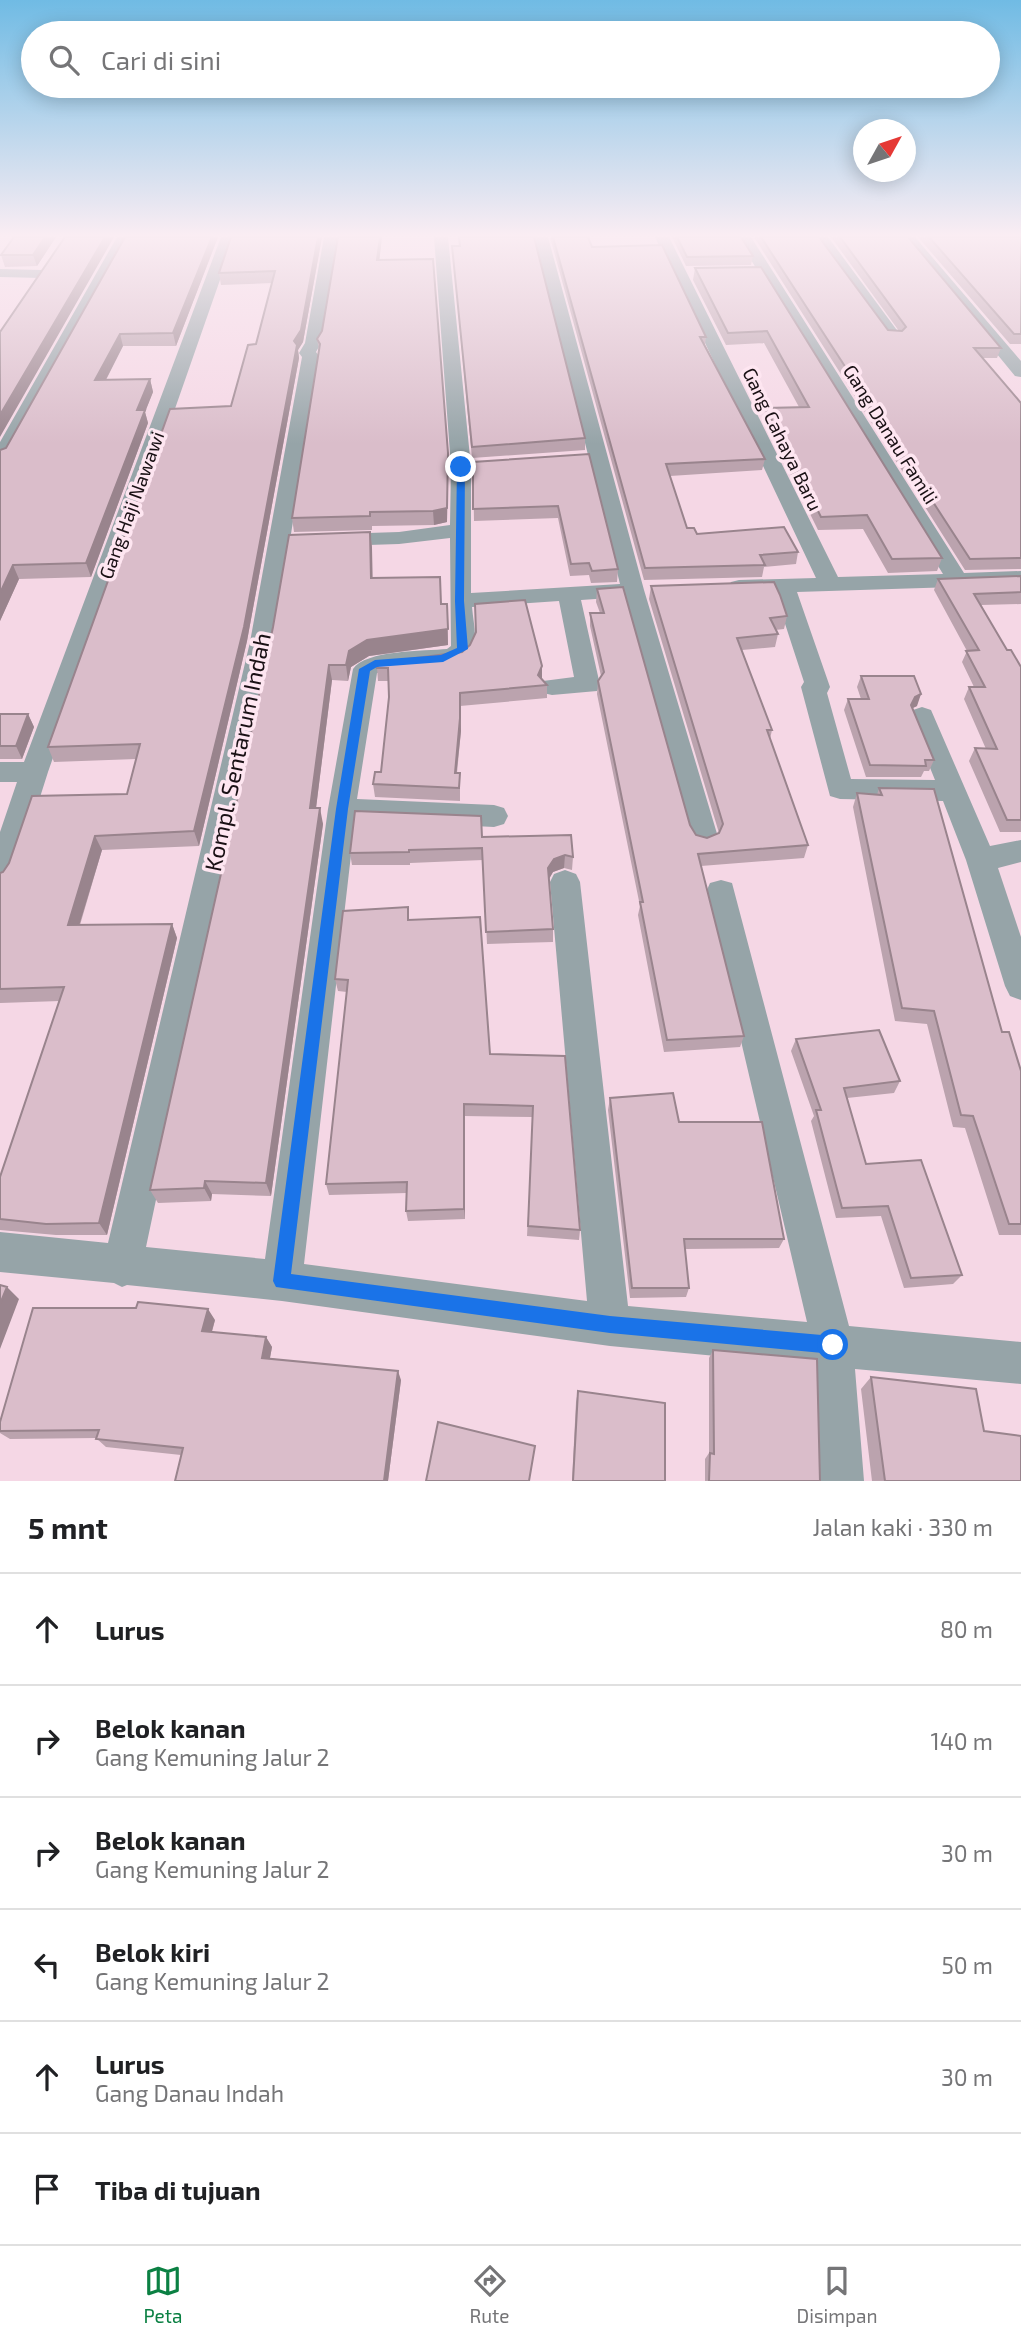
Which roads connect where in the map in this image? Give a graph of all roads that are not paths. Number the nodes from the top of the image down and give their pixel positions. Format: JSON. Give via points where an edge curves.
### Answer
{"nodes":[{"id":1,"x":85,"y":306,"type":"edge"},
{"id":2,"x":203,"y":306,"type":"edge"},
{"id":3,"x":319,"y":306,"type":"edge"},
{"id":4,"x":449,"y":306,"type":"edge"},
{"id":5,"x":556,"y":306,"type":"edge"},
{"id":6,"x":700,"y":306,"type":"edge"},
{"id":7,"x":781,"y":306,"type":"edge"},
{"id":8,"x":871,"y":306,"type":"edge"},
{"id":9,"x":966,"y":306,"type":"edge"},
{"id":10,"x":893,"y":336,"type":"edge"},
{"id":11,"x":1021,"y":372,"type":"edge"},
{"id":12,"x":0,"y":459,"type":"edge"},
{"id":13,"x":461,"y":530,"type":"junction"},
{"id":14,"x":302,"y":541,"type":"junction"},
{"id":15,"x":1021,"y":579,"type":"edge"},
{"id":16,"x":958,"y":581,"type":"junction"},
{"id":17,"x":830,"y":584,"type":"junction"},
{"id":18,"x":784,"y":586,"type":"junction"},
{"id":19,"x":715,"y":588,"type":"edge"},
{"id":20,"x":660,"y":589,"type":"edge"},
{"id":21,"x":633,"y":590,"type":"junction"},
{"id":22,"x":569,"y":595,"type":"junction"},
{"id":23,"x":460,"y":601,"type":"junction"},
{"id":24,"x":552,"y":687,"type":"dead end"},
{"id":25,"x":922,"y":716,"type":"dead end"},
{"id":26,"x":0,"y":772,"type":"edge"},
{"id":27,"x":34,"y":772,"type":"junction"},
{"id":28,"x":953,"y":791,"type":"junction"},
{"id":29,"x":342,"y":809,"type":"junction"},
{"id":30,"x":494,"y":816,"type":"dead end"},
{"id":31,"x":704,"y":837,"type":"edge"},
{"id":32,"x":1021,"y":851,"type":"edge"},
{"id":33,"x":981,"y":860,"type":"junction"},
{"id":34,"x":0,"y":876,"type":"edge"},
{"id":35,"x":565,"y":882,"type":"dead end"},
{"id":36,"x":721,"y":891,"type":"dead end"},
{"id":37,"x":1021,"y":986,"type":"edge"},
{"id":38,"x":0,"y":1252,"type":"edge"},
{"id":39,"x":122,"y":1267,"type":"junction"},
{"id":40,"x":282,"y":1281,"type":"junction"},
{"id":41,"x":610,"y":1325,"type":"junction"},
{"id":42,"x":833,"y":1345,"type":"junction"},
{"id":43,"x":1021,"y":1363,"type":"edge"},
{"id":44,"x":841,"y":1481,"type":"edge"}],
"edges":[{"from":1,"to":12,"type":"street"},
{"from":2,"to":27,"type":"street","name":"Gang Haji Nawawi"},
{"from":3,"to":14,"type":"street","name":"Kompl. Sentarum Indah","via":[[307,353],[311,356]]},
{"from":4,"to":13,"type":"street","via":[[468,467]]},
{"from":5,"to":21,"type":"street","via":[[590,458]]},
{"from":6,"to":17,"type":"street","name":"Gang Cahaya Baru"},
{"from":7,"to":16,"type":"street","name":"Gang Danau Famili"},
{"from":8,"to":10,"type":"street"},
{"from":9,"to":11,"type":"street"},
{"from":13,"to":14,"type":"street","via":[[399,538]]},
{"from":13,"to":23,"type":"street"},
{"from":14,"to":39,"type":"street","name":"Kompl. Sentarum Indah","via":[[262,642]]},
{"from":15,"to":16,"type":"street"},
{"from":16,"to":17,"type":"street"},
{"from":17,"to":18,"type":"street"},
{"from":18,"to":19,"type":"street"},
{"from":18,"to":28,"type":"street","via":[[818,687],[813,687],[841,789]]},
{"from":20,"to":21,"type":"street"},
{"from":21,"to":22,"type":"street"},
{"from":21,"to":31,"type":"street"},
{"from":22,"to":23,"type":"street"},
{"from":22,"to":24,"type":"street","via":[[588,685]]},
{"from":23,"to":29,"type":"street","via":[[460,651],[443,658],[375,664],[365,669]]},
{"from":25,"to":28,"type":"street"},
{"from":26,"to":27,"type":"street"},
{"from":27,"to":34,"type":"street","name":"Gang Haji Nawawi"},
{"from":28,"to":33,"type":"street"},
{"from":29,"to":30,"type":"street"},
{"from":29,"to":40,"type":"street"},
{"from":32,"to":33,"type":"street"},
{"from":33,"to":37,"type":"street"},
{"from":35,"to":41,"type":"street"},
{"from":36,"to":42,"type":"street"},
{"from":38,"to":39,"type":"street"},
{"from":39,"to":40,"type":"street"},
{"from":40,"to":41,"type":"street"},
{"from":41,"to":42,"type":"street"},
{"from":42,"to":43,"type":"street"},
{"from":42,"to":44,"type":"street"}]}
